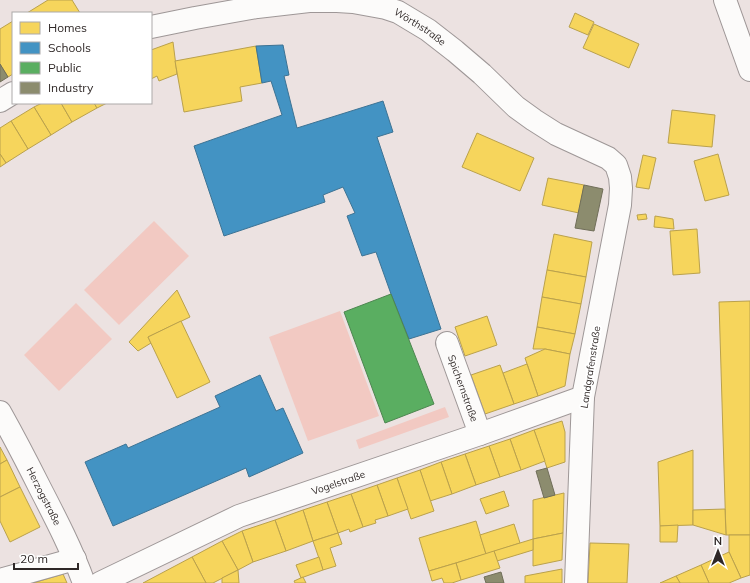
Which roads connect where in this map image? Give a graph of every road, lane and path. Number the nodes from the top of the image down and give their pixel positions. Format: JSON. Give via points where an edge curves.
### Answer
{"nodes":[{"id":1,"x":725,"y":0,"type":"edge"},
{"id":2,"x":152,"y":27,"type":"edge"},
{"id":3,"x":750,"y":70,"type":"edge"},
{"id":4,"x":12,"y":94,"type":"edge"},
{"id":5,"x":0,"y":101,"type":"edge"},
{"id":6,"x":620,"y":177,"type":"joint"},
{"id":7,"x":446,"y":343,"type":"dead end"},
{"id":8,"x":583,"y":397,"type":"junction"},
{"id":9,"x":0,"y":412,"type":"edge"},
{"id":10,"x":480,"y":434,"type":"junction"},
{"id":11,"x":74,"y":559,"type":"junction"},
{"id":12,"x":0,"y":580,"type":"edge"},
{"id":13,"x":84,"y":583,"type":"edge"},
{"id":14,"x":100,"y":583,"type":"edge"},
{"id":15,"x":576,"y":583,"type":"edge"}],
"edges":[{"from":1,"to":3,"type":"street"},
{"from":2,"to":6,"type":"street","name":"Wörthstraße","via":[[250,8],[309,1],[354,2],[386,8],[398,12],[428,30],[534,120],[556,134],[608,158],[616,165]]},
{"from":4,"to":5,"type":"street"},
{"from":6,"to":8,"type":"street","name":"Landgrafenstraße","via":[[620,205]]},
{"from":7,"to":10,"type":"street","name":"Spichernstraße"},
{"from":8,"to":10,"type":"street","name":"Vogelstraße"},
{"from":8,"to":15,"type":"street","name":"Landgrafenstraße"},
{"from":9,"to":11,"type":"street","name":"Herzogstraße","via":[[56,518]]},
{"from":10,"to":14,"type":"street","name":"Vogelstraße","via":[[238,516]]},
{"from":11,"to":12,"type":"street"},
{"from":11,"to":13,"type":"street","name":"Herzogstraße"}]}
